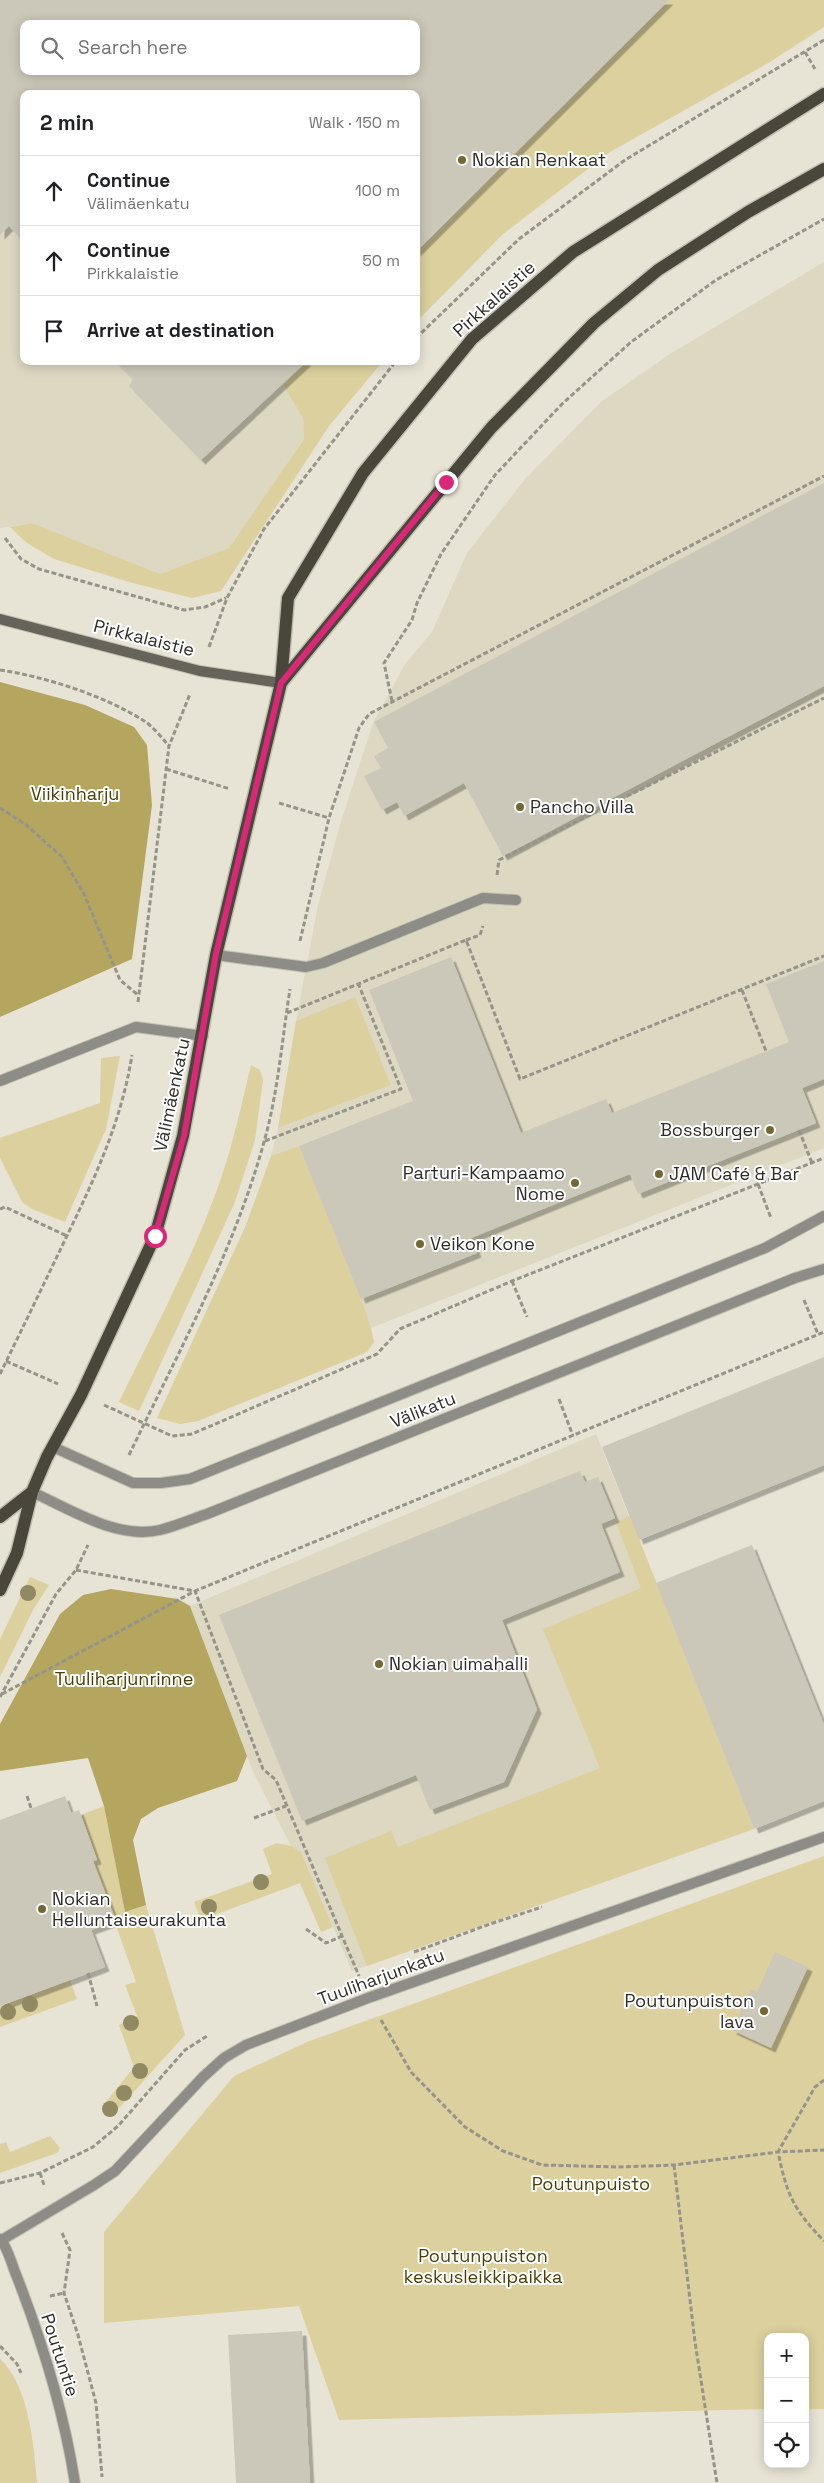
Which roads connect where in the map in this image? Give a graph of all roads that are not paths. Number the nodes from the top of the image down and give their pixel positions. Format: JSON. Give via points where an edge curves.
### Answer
{"nodes":[{"id":1,"x":824,"y":94,"type":"edge"},
{"id":2,"x":824,"y":169,"type":"edge"},
{"id":3,"x":0,"y":620,"type":"edge"},
{"id":4,"x":281,"y":683,"type":"junction"},
{"id":5,"x":516,"y":900,"type":"dead end"},
{"id":6,"x":216,"y":954,"type":"junction"},
{"id":7,"x":203,"y":1036,"type":"junction"},
{"id":8,"x":0,"y":1081,"type":"edge"},
{"id":9,"x":824,"y":1216,"type":"edge"},
{"id":10,"x":824,"y":1269,"type":"edge"},
{"id":11,"x":53,"y":1447,"type":"junction"},
{"id":12,"x":32,"y":1492,"type":"junction"},
{"id":13,"x":0,"y":1518,"type":"edge"},
{"id":14,"x":0,"y":1590,"type":"edge"},
{"id":15,"x":824,"y":1836,"type":"edge"},
{"id":16,"x":1,"y":2240,"type":"edge"},
{"id":17,"x":75,"y":2483,"type":"edge"}],
"edges":[{"from":1,"to":4,"type":"main road","name":"Pirkkalaistie","via":[[573,252],[472,339],[363,473],[288,598]]},
{"from":2,"to":4,"type":"main road","via":[[748,212],[658,270],[594,323],[491,428]]},
{"from":3,"to":4,"type":"street","name":"Pirkkalaistie","via":[[200,670]]},
{"from":4,"to":6,"type":"main road","name":"Välimäenkatu"},
{"from":5,"to":6,"type":"street","via":[[483,898],[306,967]]},
{"from":6,"to":7,"type":"main road","name":"Välimäenkatu"},
{"from":7,"to":8,"type":"street","via":[[136,1027]]},
{"from":7,"to":11,"type":"main road","name":"Välimäenkatu","via":[[184,1136],[155,1236]]},
{"from":9,"to":11,"type":"street","name":"Välikatu","via":[[765,1248],[190,1479],[161,1484],[133,1483]]},
{"from":10,"to":12,"type":"street","name":"Välikatu","via":[[207,1514],[158,1530],[124,1530],[98,1522]]},
{"from":11,"to":12,"type":"main road","name":"Välimäenkatu"},
{"from":12,"to":13,"type":"main road","name":"Välimäenkatu"},
{"from":12,"to":14,"type":"main road","name":"Välimäenkatu","via":[[17,1553]]},
{"from":15,"to":16,"type":"street","name":"Tuuliharjunkatu","via":[[368,1998],[246,2045],[224,2058],[203,2077],[115,2171]]},
{"from":16,"to":17,"type":"street","name":"Poutuntie","via":[[57,2393],[68,2434]]}]}
